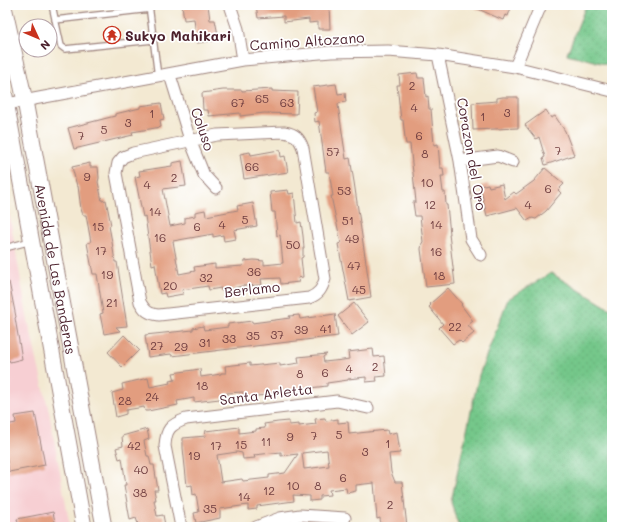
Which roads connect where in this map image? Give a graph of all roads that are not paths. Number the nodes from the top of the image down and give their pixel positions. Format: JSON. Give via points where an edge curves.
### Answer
{"nodes":[{"id":1,"x":52,"y":5,"type":"edge"},
{"id":2,"x":230,"y":5,"type":"edge"},
{"id":3,"x":541,"y":5,"type":"edge"},
{"id":4,"x":149,"y":7,"type":"edge"},
{"id":5,"x":5,"y":11,"type":"edge"},
{"id":6,"x":55,"y":18,"type":"edge"},
{"id":7,"x":58,"y":20,"type":"edge"},
{"id":8,"x":58,"y":33,"type":"edge"},
{"id":9,"x":153,"y":40,"type":"junction"},
{"id":10,"x":438,"y":55,"type":"junction"},
{"id":11,"x":243,"y":60,"type":"junction"},
{"id":12,"x":515,"y":67,"type":"junction"},
{"id":13,"x":170,"y":74,"type":"junction"},
{"id":14,"x":158,"y":77,"type":"junction"},
{"id":15,"x":612,"y":91,"type":"edge"},
{"id":16,"x":6,"y":101,"type":"edge"},
{"id":17,"x":25,"y":101,"type":"junction"},
{"id":18,"x":190,"y":140,"type":"junction"},
{"id":19,"x":460,"y":161,"type":"junction"},
{"id":20,"x":513,"y":162,"type":"dead end"},
{"id":21,"x":216,"y":188,"type":"dead end"},
{"id":22,"x":32,"y":241,"type":"junction"},
{"id":23,"x":5,"y":248,"type":"edge"},
{"id":24,"x":481,"y":255,"type":"dead end"},
{"id":25,"x":368,"y":408,"type":"dead end"},
{"id":26,"x":345,"y":518,"type":"dead end"},
{"id":27,"x":84,"y":527,"type":"edge"},
{"id":28,"x":104,"y":527,"type":"edge"},
{"id":29,"x":181,"y":527,"type":"edge"},
{"id":30,"x":256,"y":527,"type":"edge"}],
"edges":[{"from":1,"to":6,"type":"lane"},
{"from":2,"to":11,"type":"street","via":[[238,29]]},
{"from":3,"to":12,"type":"street"},
{"from":4,"to":7,"type":"lane"},
{"from":4,"to":9,"type":"lane"},
{"from":5,"to":17,"type":"main road","name":"Avenida de Las Banderas"},
{"from":8,"to":9,"type":"lane","via":[[61,46],[65,49]]},
{"from":9,"to":14,"type":"lane"},
{"from":10,"to":11,"type":"street","name":"Camino Altozano","via":[[330,52]]},
{"from":10,"to":12,"type":"street","name":"Camino Altozano"},
{"from":10,"to":19,"type":"street","name":"Corazon del Oro"},
{"from":11,"to":13,"type":"street","name":"Camino Altozano"},
{"from":12,"to":15,"type":"street","name":"Camino Altozano"},
{"from":13,"to":14,"type":"street","name":"Camino Altozano"},
{"from":13,"to":18,"type":"street","name":"Coluso"},
{"from":14,"to":17,"type":"street","name":"Camino Altozano"},
{"from":16,"to":17,"type":"street","name":"Camino Altozano"},
{"from":16,"to":22,"type":"main road","name":"Avenida de Las Banderas"},
{"from":17,"to":28,"type":"main road","name":"Avenida de Las Banderas"},
{"from":18,"to":18,"type":"street","name":"Berlamo","via":[[133,153],[123,157],[118,163],[116,173],[140,302],[144,309],[150,314],[159,315],[309,298],[318,294],[325,279],[303,148],[299,139],[284,132],[217,135]]},
{"from":18,"to":21,"type":"street","name":"Coluso","via":[[204,175]]},
{"from":19,"to":20,"type":"street","via":[[498,156]]},
{"from":19,"to":24,"type":"street","name":"Corazon del Oro","via":[[471,239]]},
{"from":22,"to":23,"type":"lane"},
{"from":22,"to":27,"type":"main road","name":"Avenida de Las Banderas"},
{"from":25,"to":29,"type":"street","name":"Santa Arletta","via":[[337,401],[186,419],[175,424],[166,436],[165,446]]},
{"from":26,"to":30,"type":"street","via":[[300,515],[280,518]]}]}
